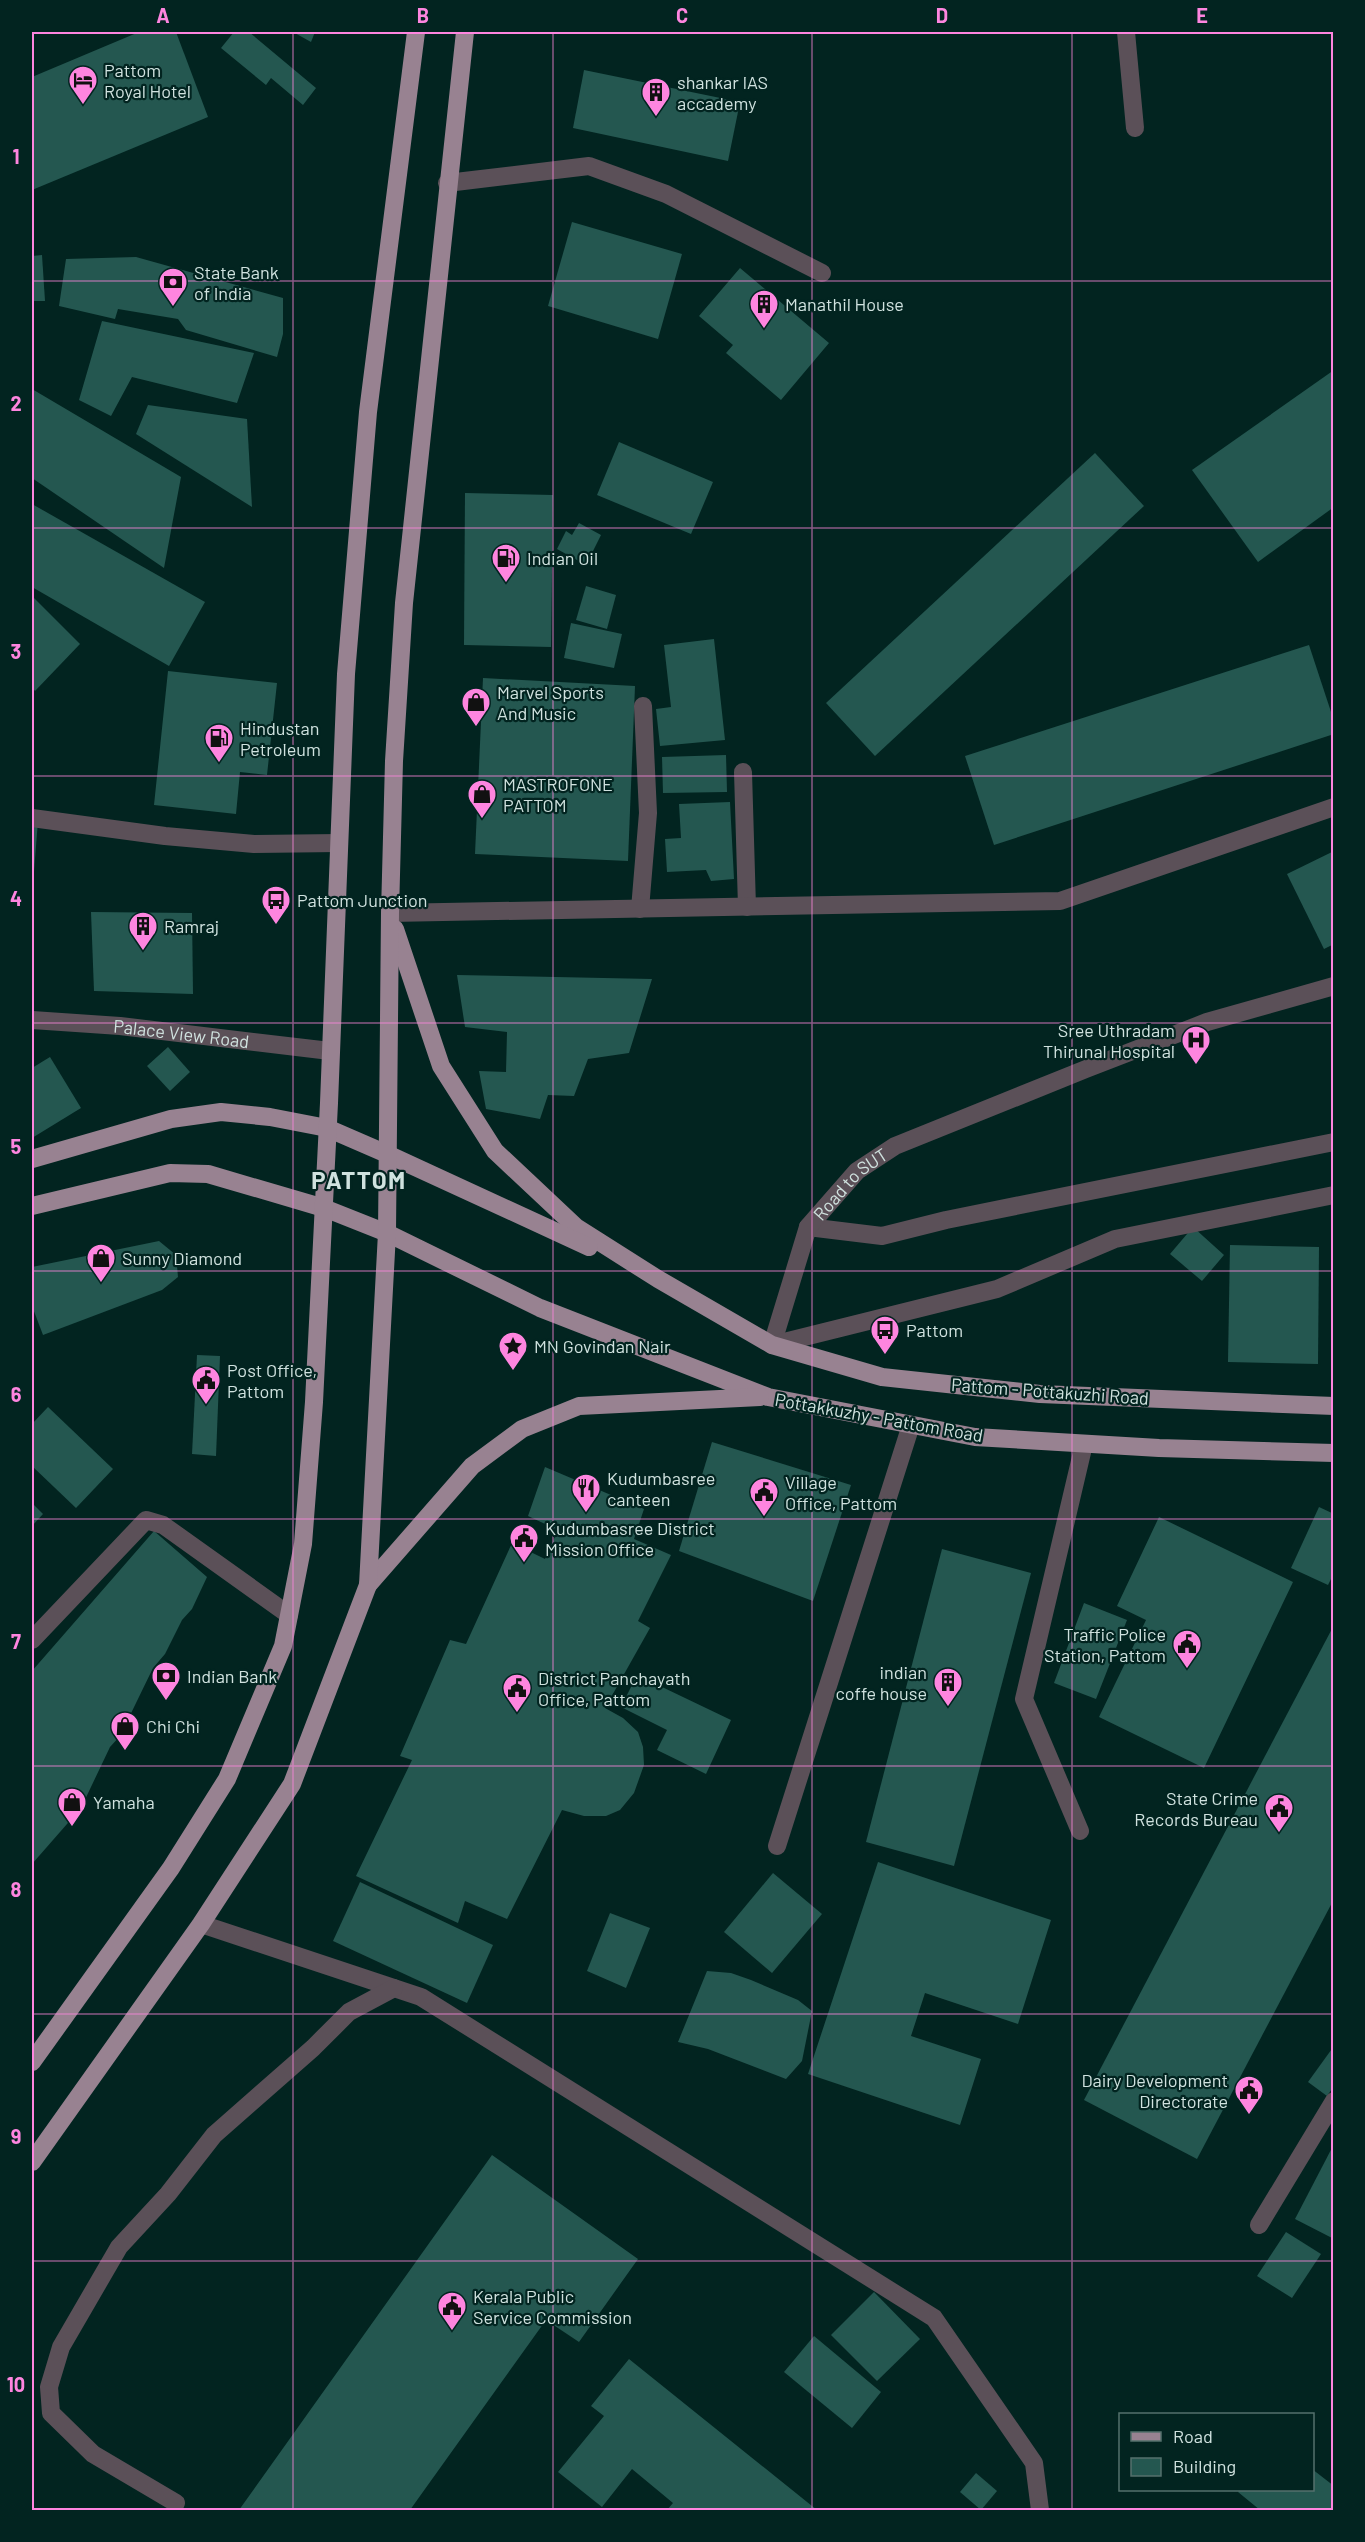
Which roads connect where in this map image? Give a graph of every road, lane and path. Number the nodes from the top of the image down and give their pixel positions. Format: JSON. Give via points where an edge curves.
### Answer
{"nodes":[{"id":1,"x":416,"y":32,"type":"edge"},
{"id":2,"x":465,"y":32,"type":"edge"},
{"id":3,"x":1126,"y":32,"type":"edge"},
{"id":4,"x":1135,"y":128,"type":"dead end"},
{"id":5,"x":447,"y":183,"type":"junction"},
{"id":6,"x":822,"y":273,"type":"dead end"},
{"id":7,"x":643,"y":706,"type":"dead end"},
{"id":8,"x":743,"y":772,"type":"dead end"},
{"id":9,"x":1334,"y":807,"type":"edge"},
{"id":10,"x":32,"y":818,"type":"edge"},
{"id":11,"x":339,"y":843,"type":"junction"},
{"id":12,"x":747,"y":907,"type":"junction"},
{"id":13,"x":640,"y":909,"type":"junction"},
{"id":14,"x":390,"y":913,"type":"junction"},
{"id":15,"x":1334,"y":986,"type":"edge"},
{"id":16,"x":32,"y":1020,"type":"edge"},
{"id":17,"x":330,"y":1051,"type":"junction"},
{"id":18,"x":327,"y":1128,"type":"junction"},
{"id":19,"x":1334,"y":1142,"type":"edge"},
{"id":20,"x":387,"y":1154,"type":"junction"},
{"id":21,"x":32,"y":1159,"type":"edge"},
{"id":22,"x":1334,"y":1195,"type":"edge"},
{"id":23,"x":32,"y":1206,"type":"edge"},
{"id":24,"x":324,"y":1208,"type":"junction"},
{"id":25,"x":808,"y":1227,"type":"junction"},
{"id":26,"x":387,"y":1233,"type":"junction"},
{"id":27,"x":658,"y":1279,"type":"junction"},
{"id":28,"x":772,"y":1345,"type":"junction"},
{"id":29,"x":768,"y":1397,"type":"junction"},
{"id":30,"x":1334,"y":1406,"type":"edge"},
{"id":31,"x":911,"y":1425,"type":"junction"},
{"id":32,"x":1084,"y":1444,"type":"junction"},
{"id":33,"x":1334,"y":1453,"type":"edge"},
{"id":34,"x":368,"y":1585,"type":"junction"},
{"id":35,"x":289,"y":1615,"type":"junction"},
{"id":36,"x":32,"y":1640,"type":"edge"},
{"id":37,"x":1080,"y":1831,"type":"dead end"},
{"id":38,"x":777,"y":1846,"type":"dead end"},
{"id":39,"x":201,"y":1924,"type":"junction"},
{"id":40,"x":394,"y":1988,"type":"junction"},
{"id":41,"x":32,"y":2062,"type":"edge"},
{"id":42,"x":1334,"y":2101,"type":"edge"},
{"id":43,"x":32,"y":2162,"type":"edge"},
{"id":44,"x":1259,"y":2225,"type":"dead end"},
{"id":45,"x":176,"y":2503,"type":"dead end"},
{"id":46,"x":1040,"y":2511,"type":"edge"}],
"edges":[{"from":1,"to":11,"type":"main road","via":[[368,412],[346,674]]},
{"from":2,"to":5,"type":"main road"},
{"from":3,"to":4,"type":"street"},
{"from":5,"to":6,"type":"street","via":[[589,166],[666,194]]},
{"from":5,"to":14,"type":"main road","via":[[404,603]]},
{"from":7,"to":13,"type":"street","via":[[648,813]]},
{"from":8,"to":12,"type":"street"},
{"from":9,"to":12,"type":"street","via":[[1060,901]]},
{"from":10,"to":11,"type":"street","via":[[243,843]]},
{"from":11,"to":17,"type":"main road"},
{"from":12,"to":13,"type":"street"},
{"from":13,"to":14,"type":"street"},
{"from":14,"to":20,"type":"main road"},
{"from":14,"to":27,"type":"main road","via":[[441,1066],[495,1151],[576,1227]]},
{"from":15,"to":25,"type":"street","name":"Road to SUT","via":[[1207,1022],[895,1146],[857,1171]]},
{"from":16,"to":17,"type":"street","name":"Palace View Road","via":[[120,1026]]},
{"from":17,"to":18,"type":"main road"},
{"from":18,"to":20,"type":"main road"},
{"from":18,"to":21,"type":"main road","via":[[221,1112],[171,1119]]},
{"from":18,"to":24,"type":"main road"},
{"from":19,"to":25,"type":"street","name":"Road to SUT","via":[[882,1236]]},
{"from":20,"to":26,"type":"main road"},
{"from":20,"to":27,"type":"main road"},
{"from":22,"to":28,"type":"street","via":[[1115,1239],[997,1289]]},
{"from":23,"to":24,"type":"main road","name":"Pottakkuzhy - Pattom Road","via":[[170,1173],[208,1174]]},
{"from":24,"to":26,"type":"main road","name":"Pottakkuzhy - Pattom Road"},
{"from":24,"to":35,"type":"main road","via":[[303,1544]]},
{"from":25,"to":28,"type":"street"},
{"from":26,"to":29,"type":"main road","name":"Pottakkuzhy - Pattom Road","via":[[540,1308]]},
{"from":26,"to":34,"type":"main road"},
{"from":27,"to":28,"type":"main road","name":"Pattom - Pottakuzhi Road"},
{"from":28,"to":30,"type":"main road","name":"Pattom - Pottakuzhi Road","via":[[882,1377],[915,1381],[1040,1394]]},
{"from":29,"to":31,"type":"main road","name":"Pottakkuzhy - Pattom Road"},
{"from":29,"to":34,"type":"main road","via":[[579,1406],[522,1430],[472,1466]]},
{"from":31,"to":32,"type":"main road","name":"Pottakkuzhy - Pattom Road","via":[[975,1437]]},
{"from":31,"to":38,"type":"street"},
{"from":32,"to":33,"type":"main road","name":"Pottakkuzhy - Pattom Road"},
{"from":32,"to":37,"type":"street","via":[[1024,1699]]},
{"from":34,"to":39,"type":"main road","via":[[292,1784]]},
{"from":35,"to":36,"type":"street","via":[[163,1525],[146,1520]]},
{"from":35,"to":41,"type":"main road","via":[[283,1646],[227,1779],[171,1868]]},
{"from":39,"to":40,"type":"street"},
{"from":39,"to":43,"type":"main road"},
{"from":40,"to":45,"type":"street","via":[[349,2012],[214,2135],[168,2194],[119,2247],[61,2347],[49,2387],[51,2413],[93,2454]]},
{"from":40,"to":46,"type":"street","via":[[421,1997],[934,2318],[1034,2463]]},
{"from":42,"to":44,"type":"street"}]}
